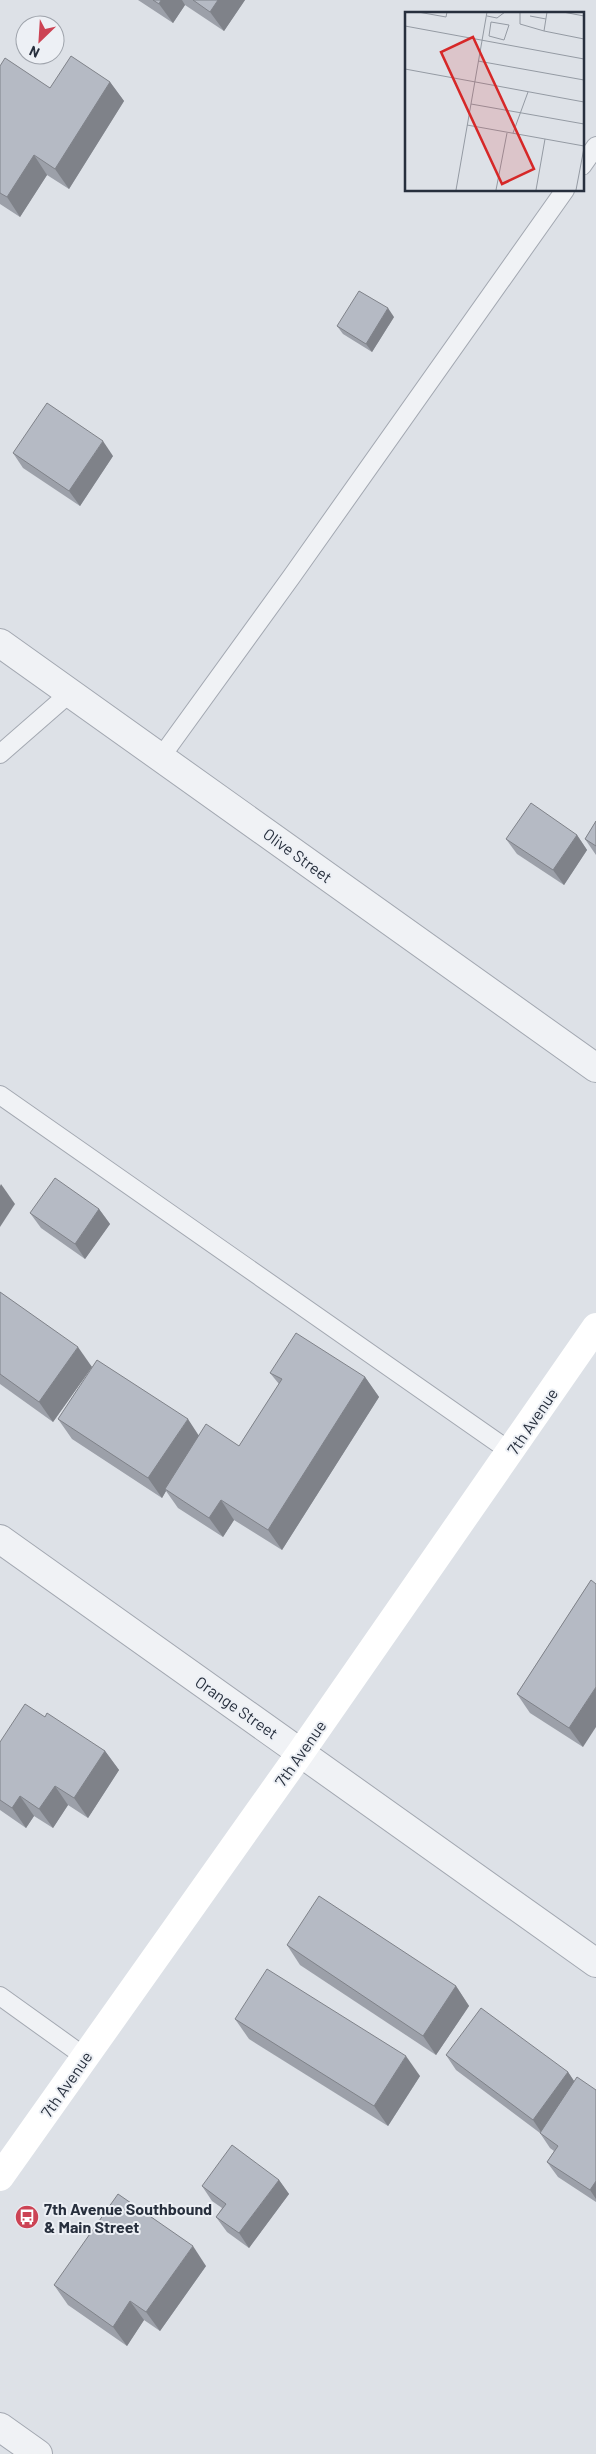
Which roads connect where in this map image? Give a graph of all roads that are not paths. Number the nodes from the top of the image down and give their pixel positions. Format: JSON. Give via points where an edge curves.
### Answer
{"nodes":[{"id":1,"x":596,"y":146,"type":"edge"},
{"id":2,"x":584,"y":163,"type":"edge"},
{"id":3,"x":565,"y":191,"type":"edge"},
{"id":4,"x":0,"y":643,"type":"edge"},
{"id":5,"x":71,"y":692,"type":"junction"},
{"id":6,"x":0,"y":754,"type":"edge"},
{"id":7,"x":161,"y":757,"type":"junction"},
{"id":8,"x":596,"y":1068,"type":"edge"},
{"id":9,"x":0,"y":1095,"type":"edge"},
{"id":10,"x":596,"y":1327,"type":"edge"},
{"id":11,"x":511,"y":1452,"type":"junction"},
{"id":12,"x":0,"y":1539,"type":"edge"},
{"id":13,"x":301,"y":1752,"type":"junction"},
{"id":14,"x":596,"y":1963,"type":"edge"},
{"id":15,"x":0,"y":1996,"type":"edge"},
{"id":16,"x":85,"y":2057,"type":"junction"},
{"id":17,"x":0,"y":2177,"type":"edge"},
{"id":18,"x":0,"y":2427,"type":"edge"},
{"id":19,"x":38,"y":2454,"type":"edge"}],
"edges":[{"from":1,"to":2,"type":"lane"},
{"from":3,"to":7,"type":"lane"},
{"from":4,"to":5,"type":"street","name":"Olive Street"},
{"from":5,"to":6,"type":"lane"},
{"from":5,"to":7,"type":"street","name":"Olive Street"},
{"from":7,"to":8,"type":"street","name":"Olive Street"},
{"from":9,"to":11,"type":"lane"},
{"from":10,"to":11,"type":"street","name":"7th Avenue"},
{"from":11,"to":13,"type":"street","name":"7th Avenue"},
{"from":12,"to":13,"type":"street","name":"Orange Street"},
{"from":13,"to":14,"type":"street","name":"Orange Street"},
{"from":13,"to":16,"type":"street","name":"7th Avenue"},
{"from":15,"to":16,"type":"lane"},
{"from":16,"to":17,"type":"street","name":"7th Avenue"},
{"from":18,"to":19,"type":"street"}]}
